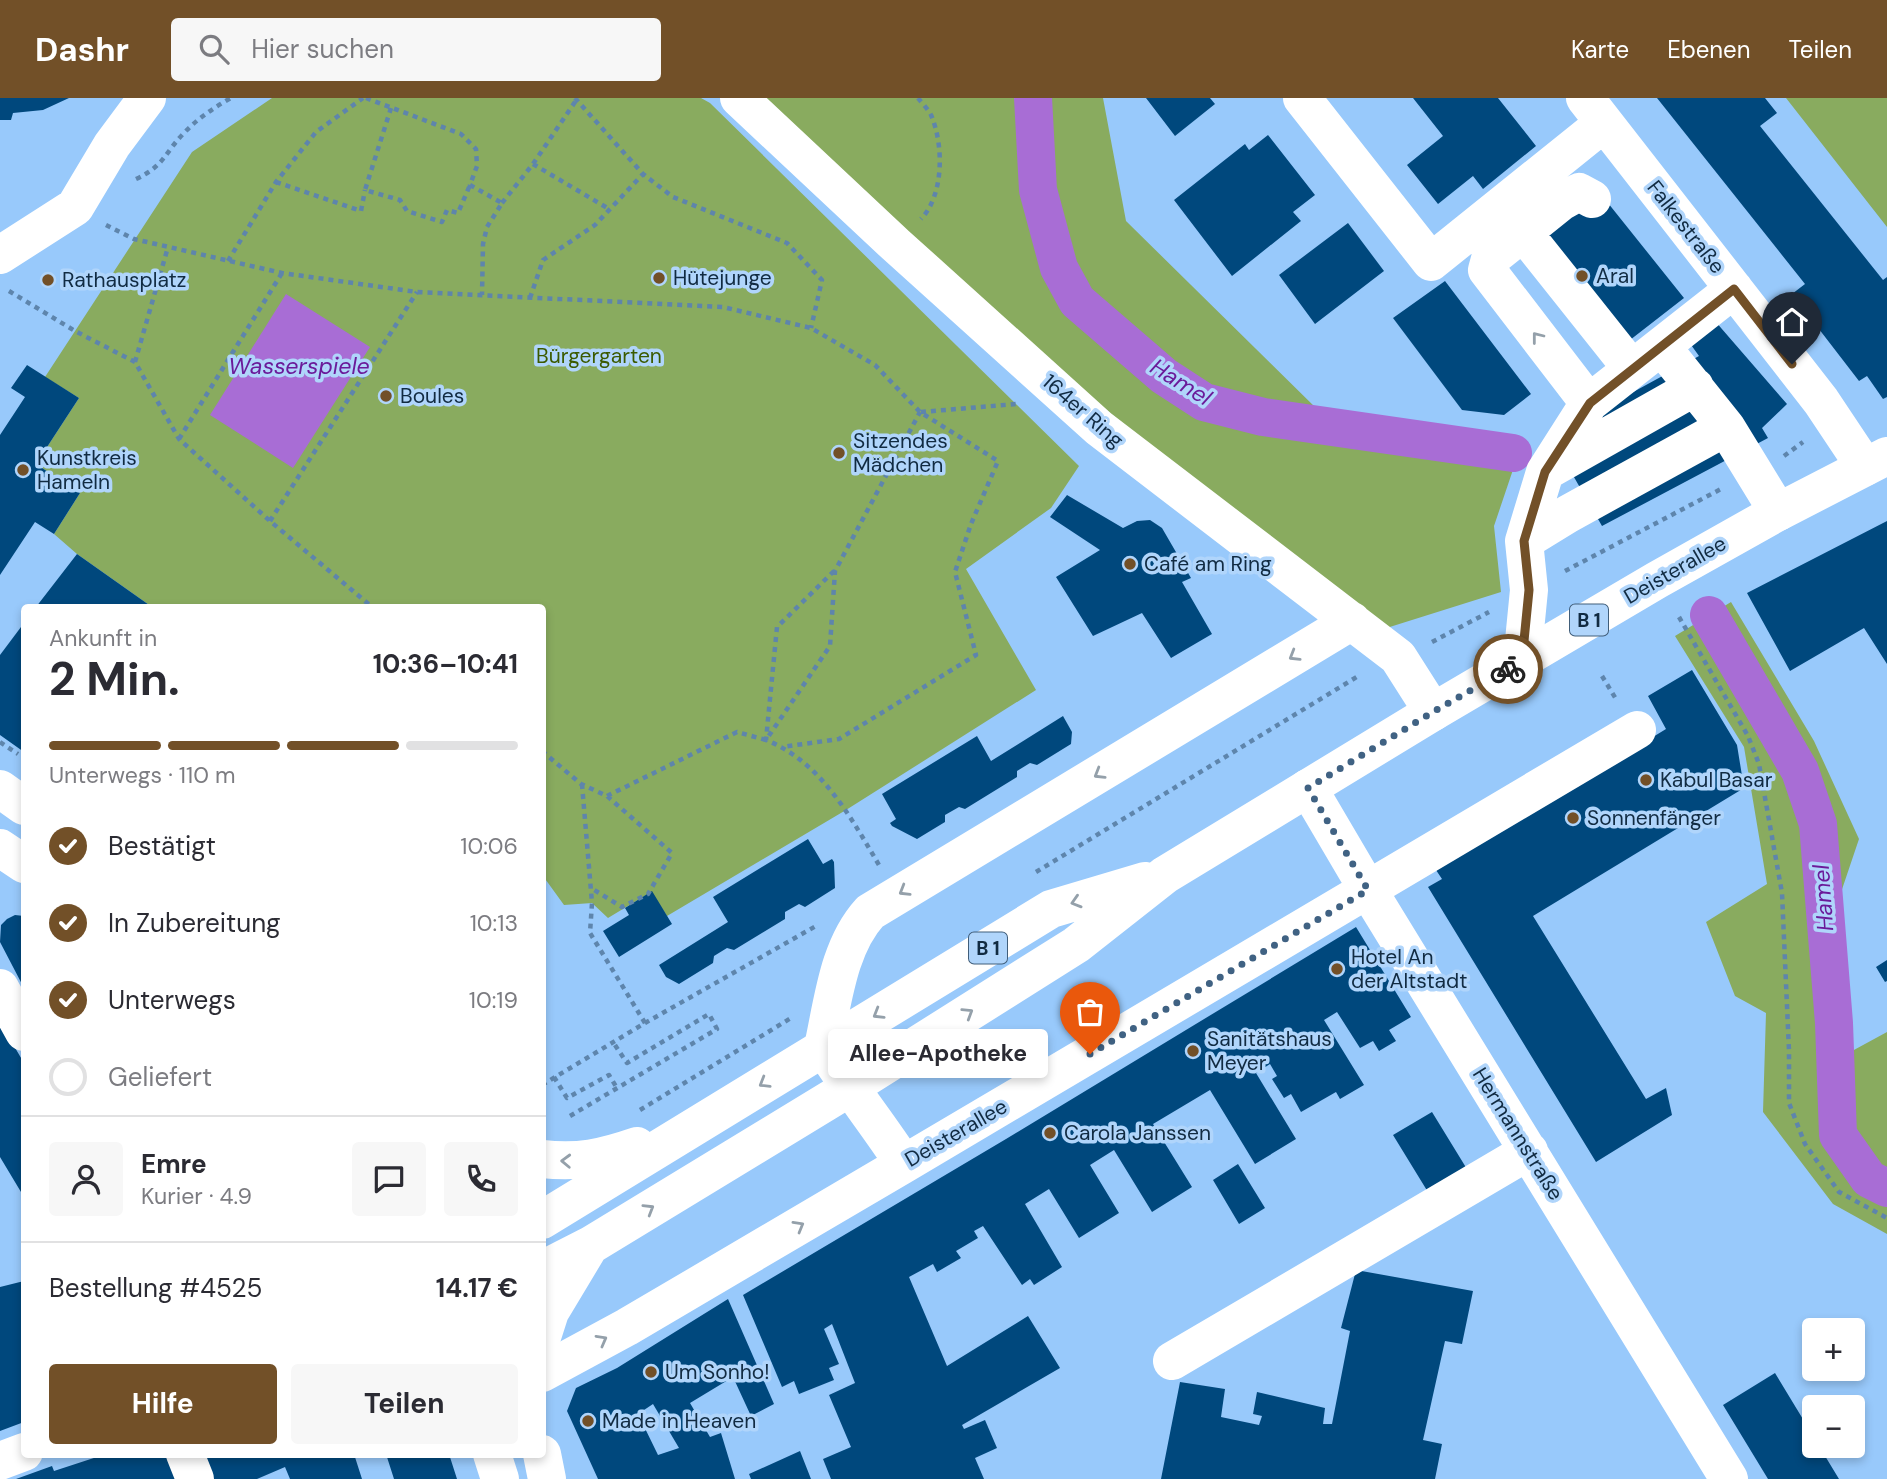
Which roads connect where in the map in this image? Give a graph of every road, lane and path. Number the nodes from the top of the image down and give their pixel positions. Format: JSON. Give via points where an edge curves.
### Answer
{"nodes":[{"id":1,"x":147,"y":98,"type":"edge"},
{"id":2,"x":231,"y":98,"type":"edge"},
{"id":3,"x":365,"y":98,"type":"edge"},
{"id":4,"x":576,"y":98,"type":"edge"},
{"id":5,"x":739,"y":98,"type":"edge"},
{"id":6,"x":918,"y":98,"type":"edge"},
{"id":7,"x":1302,"y":98,"type":"edge"},
{"id":8,"x":391,"y":108,"type":"junction"},
{"id":9,"x":1595,"y":111,"type":"edge"},
{"id":10,"x":533,"y":164,"type":"junction"},
{"id":11,"x":154,"y":170,"type":"dead end"},
{"id":12,"x":643,"y":174,"type":"junction"},
{"id":13,"x":276,"y":182,"type":"junction"},
{"id":14,"x":470,"y":185,"type":"junction"},
{"id":15,"x":365,"y":190,"type":"junction"},
{"id":16,"x":1592,"y":199,"type":"dead end"},
{"id":17,"x":502,"y":203,"type":"junction"},
{"id":18,"x":75,"y":207,"type":"junction"},
{"id":19,"x":609,"y":209,"type":"junction"},
{"id":20,"x":1523,"y":232,"type":"junction"},
{"id":21,"x":896,"y":244,"type":"junction"},
{"id":22,"x":168,"y":247,"type":"junction"},
{"id":23,"x":0,"y":255,"type":"edge"},
{"id":24,"x":228,"y":261,"type":"junction"},
{"id":25,"x":282,"y":273,"type":"junction"},
{"id":26,"x":0,"y":286,"type":"edge"},
{"id":27,"x":1734,"y":289,"type":"junction"},
{"id":28,"x":417,"y":292,"type":"junction"},
{"id":29,"x":482,"y":295,"type":"junction"},
{"id":30,"x":530,"y":298,"type":"junction"},
{"id":31,"x":811,"y":328,"type":"junction"},
{"id":32,"x":1647,"y":358,"type":"junction"},
{"id":33,"x":135,"y":362,"type":"junction"},
{"id":34,"x":1695,"y":387,"type":"junction"},
{"id":35,"x":1584,"y":397,"type":"junction"},
{"id":36,"x":1016,"y":404,"type":"dead end"},
{"id":37,"x":920,"y":412,"type":"junction"},
{"id":38,"x":1726,"y":427,"type":"junction"},
{"id":39,"x":1808,"y":437,"type":"dead end"},
{"id":40,"x":179,"y":439,"type":"junction"},
{"id":41,"x":1876,"y":461,"type":"edge"},
{"id":42,"x":1754,"y":471,"type":"junction"},
{"id":43,"x":1545,"y":472,"type":"junction"},
{"id":44,"x":1779,"y":512,"type":"junction"},
{"id":45,"x":270,"y":521,"type":"junction"},
{"id":46,"x":1524,"y":541,"type":"junction"},
{"id":47,"x":835,"y":571,"type":"junction"},
{"id":48,"x":1529,"y":590,"type":"junction"},
{"id":49,"x":368,"y":604,"type":"edge"},
{"id":50,"x":1679,"y":617,"type":"dead end"},
{"id":51,"x":1352,"y":621,"type":"junction"},
{"id":52,"x":1398,"y":657,"type":"junction"},
{"id":53,"x":1522,"y":661,"type":"junction"},
{"id":54,"x":1433,"y":712,"type":"junction"},
{"id":55,"x":1637,"y":730,"type":"dead end"},
{"id":56,"x":766,"y":740,"type":"junction"},
{"id":57,"x":0,"y":742,"type":"edge"},
{"id":58,"x":782,"y":747,"type":"junction"},
{"id":59,"x":546,"y":754,"type":"edge"},
{"id":60,"x":21,"y":756,"type":"edge"},
{"id":61,"x":582,"y":784,"type":"junction"},
{"id":62,"x":1308,"y":788,"type":"junction"},
{"id":63,"x":0,"y":789,"type":"edge"},
{"id":64,"x":607,"y":796,"type":"junction"},
{"id":65,"x":21,"y":804,"type":"edge"},
{"id":66,"x":1034,"y":873,"type":"dead end"},
{"id":67,"x":1165,"y":876,"type":"junction"},
{"id":68,"x":591,"y":888,"type":"junction"},
{"id":69,"x":1368,"y":890,"type":"junction"},
{"id":70,"x":898,"y":895,"type":"junction"},
{"id":71,"x":808,"y":931,"type":"dead end"},
{"id":72,"x":0,"y":988,"type":"edge"},
{"id":73,"x":835,"y":991,"type":"junction"},
{"id":74,"x":645,"y":1023,"type":"junction"},
{"id":75,"x":21,"y":1026,"type":"edge"},
{"id":76,"x":613,"y":1042,"type":"junction"},
{"id":77,"x":822,"y":1047,"type":"junction"},
{"id":78,"x":554,"y":1077,"type":"junction"},
{"id":79,"x":546,"y":1082,"type":"edge"},
{"id":80,"x":617,"y":1088,"type":"junction"},
{"id":81,"x":849,"y":1088,"type":"junction"},
{"id":82,"x":639,"y":1111,"type":"dead end"},
{"id":83,"x":570,"y":1116,"type":"dead end"},
{"id":84,"x":701,"y":1122,"type":"junction"},
{"id":85,"x":1528,"y":1151,"type":"junction"},
{"id":86,"x":546,"y":1159,"type":"edge"},
{"id":87,"x":904,"y":1164,"type":"junction"},
{"id":88,"x":546,"y":1218,"type":"edge"},
{"id":89,"x":1887,"y":1218,"type":"edge"},
{"id":90,"x":591,"y":1245,"type":"junction"},
{"id":91,"x":546,"y":1268,"type":"edge"},
{"id":92,"x":546,"y":1324,"type":"edge"},
{"id":93,"x":1172,"y":1362,"type":"dead end"},
{"id":94,"x":546,"y":1371,"type":"edge"},
{"id":95,"x":21,"y":1453,"type":"edge"},
{"id":96,"x":187,"y":1458,"type":"edge"},
{"id":97,"x":493,"y":1458,"type":"edge"},
{"id":98,"x":543,"y":1458,"type":"edge"},
{"id":99,"x":0,"y":1461,"type":"edge"},
{"id":100,"x":195,"y":1479,"type":"edge"},
{"id":101,"x":500,"y":1479,"type":"edge"},
{"id":102,"x":547,"y":1479,"type":"edge"},
{"id":103,"x":1729,"y":1479,"type":"edge"}],
"edges":[{"from":1,"to":18,"type":"street"},
{"from":2,"to":11,"type":"path","via":[[183,134]]},
{"from":3,"to":8,"type":"path"},
{"from":3,"to":13,"type":"path","via":[[316,132]]},
{"from":4,"to":10,"type":"path"},
{"from":4,"to":12,"type":"path"},
{"from":5,"to":21,"type":"street","name":"164er Ring"},
{"from":6,"to":21,"type":"path","via":[[930,113],[936,132],[939,170],[930,209]]},
{"from":7,"to":9,"type":"street","name":"Falkestraße","via":[[1431,261]]},
{"from":8,"to":14,"type":"path","via":[[461,134],[475,149],[477,166]]},
{"from":8,"to":15,"type":"path"},
{"from":9,"to":27,"type":"street","name":"Falkestraße"},
{"from":10,"to":17,"type":"path"},
{"from":10,"to":19,"type":"path"},
{"from":12,"to":19,"type":"path"},
{"from":12,"to":31,"type":"path","via":[[673,197],[787,243],[822,280]]},
{"from":13,"to":15,"type":"path","via":[[361,211]]},
{"from":13,"to":24,"type":"path"},
{"from":14,"to":15,"type":"path","via":[[458,213],[447,210],[442,222],[407,211],[400,200]]},
{"from":14,"to":17,"type":"path"},
{"from":16,"to":20,"type":"street","via":[[1579,192]]},
{"from":17,"to":29,"type":"path","via":[[485,235]]},
{"from":18,"to":22,"type":"path","via":[[134,239]]},
{"from":18,"to":23,"type":"street"},
{"from":19,"to":30,"type":"path","via":[[595,225],[542,260]]},
{"from":20,"to":32,"type":"street"},
{"from":35,"to":20,"type":"street","one_way":true,"via":[[1487,270],[1490,259]]},
{"from":21,"to":51,"type":"street","name":"164er Ring","via":[[1099,428]]},
{"from":22,"to":24,"type":"path"},
{"from":22,"to":33,"type":"path"},
{"from":24,"to":25,"type":"path"},
{"from":25,"to":28,"type":"path"},
{"from":25,"to":40,"type":"path"},
{"from":26,"to":33,"type":"path"},
{"from":27,"to":32,"type":"street","via":[[1684,313]]},
{"from":27,"to":41,"type":"street","name":"Falkestraße","via":[[1828,411]]},
{"from":28,"to":29,"type":"path"},
{"from":28,"to":45,"type":"path"},
{"from":29,"to":30,"type":"path"},
{"from":30,"to":31,"type":"path","via":[[723,307]]},
{"from":31,"to":37,"type":"path","via":[[875,365]]},
{"from":32,"to":34,"type":"street"},
{"from":32,"to":35,"type":"street"},
{"from":33,"to":40,"type":"path"},
{"from":34,"to":38,"type":"street"},
{"from":34,"to":43,"type":"street"},
{"from":35,"to":43,"type":"street"},
{"from":36,"to":37,"type":"path"},
{"from":37,"to":47,"type":"path"},
{"from":37,"to":58,"type":"path","via":[[998,461],[955,572],[976,655],[839,739]]},
{"from":38,"to":42,"type":"street"},
{"from":38,"to":46,"type":"street"},
{"from":39,"to":42,"type":"path","via":[[1794,450]]},
{"from":40,"to":45,"type":"path"},
{"from":41,"to":44,"type":"street","name":"Deisterallee","number":"B 1"},
{"from":42,"to":44,"type":"street"},
{"from":42,"to":48,"type":"path"},
{"from":43,"to":46,"type":"street"},
{"from":44,"to":53,"type":"street","name":"Deisterallee","number":"B 1"},
{"from":45,"to":49,"type":"path"},
{"from":46,"to":48,"type":"street"},
{"from":47,"to":56,"type":"path","via":[[830,646]]},
{"from":47,"to":56,"type":"path","via":[[777,627]]},
{"from":48,"to":52,"type":"path"},
{"from":48,"to":53,"type":"street"},
{"from":50,"to":89,"type":"path","via":[[1748,736],[1759,764],[1782,893],[1789,1102],[1805,1144],[1839,1192]]},
{"from":51,"to":52,"type":"street","name":"164er Ring"},
{"from":51,"to":70,"type":"street","one_way":true},
{"from":52,"to":54,"type":"street","name":"164er Ring"},
{"from":52,"to":66,"type":"path","via":[[1361,674]]},
{"from":53,"to":54,"type":"street","name":"Deisterallee","number":"B 1"},
{"from":54,"to":62,"type":"street","name":"Deisterallee","number":"B 1"},
{"from":55,"to":69,"type":"street","name":"Deisterallee"},
{"from":56,"to":58,"type":"path"},
{"from":56,"to":64,"type":"path","via":[[737,732]]},
{"from":57,"to":60,"type":"path"},
{"from":58,"to":70,"type":"path","via":[[823,780]]},
{"from":59,"to":61,"type":"path"},
{"from":61,"to":64,"type":"path"},
{"from":61,"to":68,"type":"path"},
{"from":62,"to":67,"type":"street","name":"Deisterallee","number":"B 1"},
{"from":62,"to":69,"type":"street","name":"Hermannstraße"},
{"from":63,"to":65,"type":"street"},
{"from":64,"to":68,"type":"path","via":[[672,853],[648,894],[622,907]]},
{"from":67,"to":77,"type":"street","name":"Deisterallee","number":"B 1","one_way":true,"via":[[1051,909]]},
{"from":81,"to":67,"type":"street","name":"Deisterallee","number":"B 1","one_way":true,"via":[[1076,944]]},
{"from":68,"to":74,"type":"path","via":[[590,933]]},
{"from":69,"to":85,"type":"street","name":"Hermannstraße"},
{"from":69,"to":87,"type":"street","name":"Deisterallee"},
{"from":70,"to":73,"type":"street","via":[[856,927]]},
{"from":71,"to":74,"type":"path"},
{"from":72,"to":75,"type":"street"},
{"from":73,"to":77,"type":"street"},
{"from":73,"to":82,"type":"path"},
{"from":74,"to":76,"type":"path"},
{"from":76,"to":78,"type":"path"},
{"from":76,"to":80,"type":"path","via":[[627,1063],[709,1014],[717,1029]]},
{"from":77,"to":81,"type":"street"},
{"from":77,"to":84,"type":"street","name":"Deisterallee","number":"B 1","one_way":true},
{"from":78,"to":79,"type":"path"},
{"from":78,"to":80,"type":"path","via":[[567,1098],[610,1075]]},
{"from":80,"to":83,"type":"path"},
{"from":81,"to":87,"type":"street"},
{"from":90,"to":81,"type":"street","name":"Deisterallee","number":"B 1","one_way":true},
{"from":84,"to":86,"type":"street","one_way":true,"via":[[608,1156],[574,1162]]},
{"from":84,"to":88,"type":"street","name":"Deisterallee","number":"B 1"},
{"from":85,"to":93,"type":"street"},
{"from":85,"to":103,"type":"street","name":"Hermannstraße"},
{"from":94,"to":87,"type":"street","name":"Deisterallee","one_way":true},
{"from":90,"to":91,"type":"street","name":"Deisterallee","number":"B 1"},
{"from":90,"to":92,"type":"street"},
{"from":95,"to":99,"type":"street"},
{"from":96,"to":100,"type":"street"},
{"from":97,"to":101,"type":"street"},
{"from":98,"to":102,"type":"street"}]}
